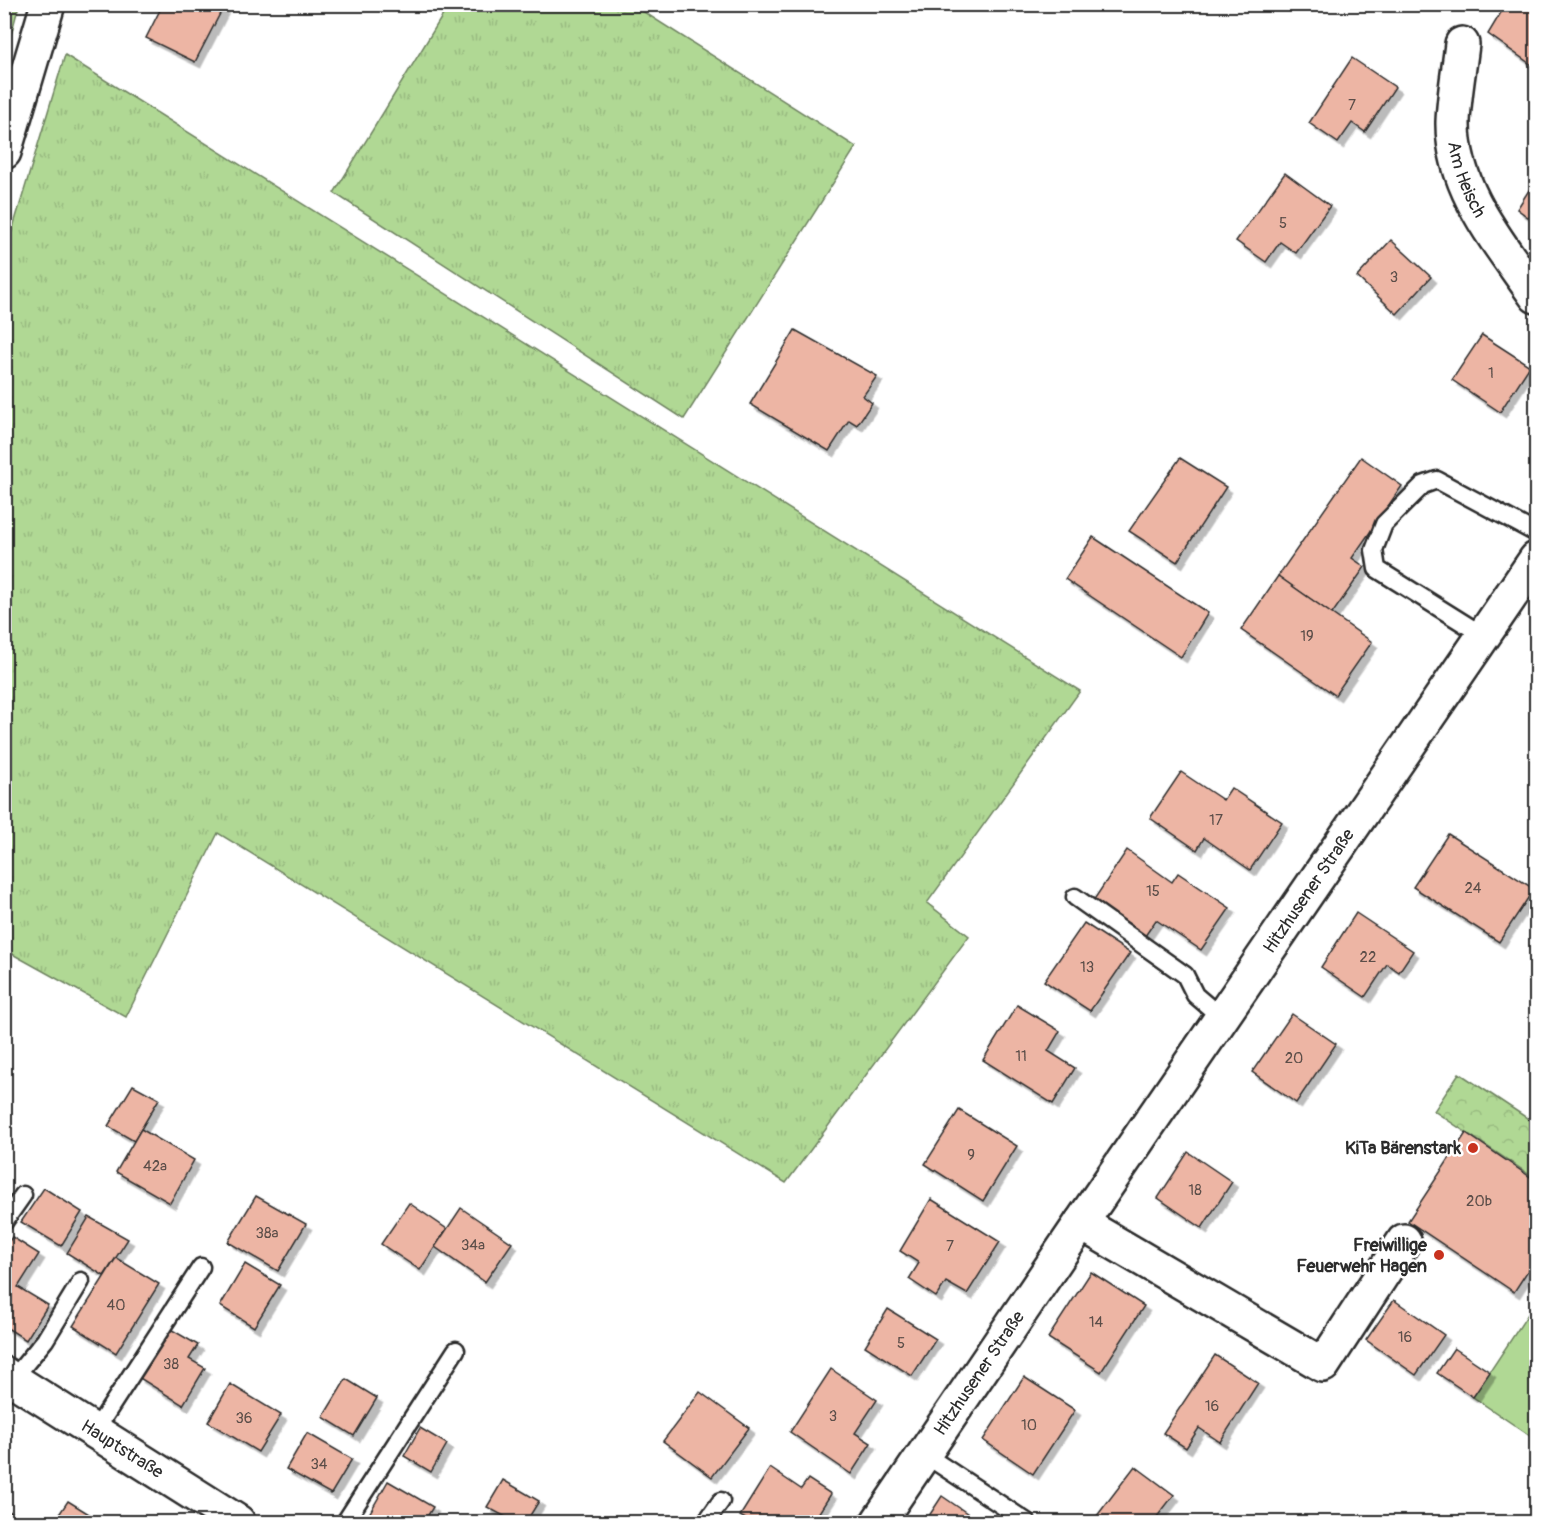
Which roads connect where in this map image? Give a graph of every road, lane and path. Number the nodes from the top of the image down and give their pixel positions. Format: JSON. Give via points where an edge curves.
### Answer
{"nodes":[{"id":1,"x":48,"y":4,"type":"edge"},
{"id":2,"x":1462,"y":44,"type":"dead end"},
{"id":3,"x":4,"y":152,"type":"edge"},
{"id":4,"x":1536,"y":296,"type":"edge"},
{"id":5,"x":1536,"y":533,"type":"edge"},
{"id":6,"x":1536,"y":559,"type":"edge"},
{"id":7,"x":1484,"y":636,"type":"junction"},
{"id":8,"x":1075,"y":897,"type":"dead end"},
{"id":9,"x":1222,"y":1018,"type":"junction"},
{"id":10,"x":23,"y":1195,"type":"dead end"},
{"id":11,"x":4,"y":1222,"type":"edge"},
{"id":12,"x":1081,"y":1223,"type":"junction"},
{"id":13,"x":1404,"y":1241,"type":"dead end"},
{"id":14,"x":201,"y":1267,"type":"dead end"},
{"id":15,"x":81,"y":1281,"type":"dead end"},
{"id":16,"x":456,"y":1350,"type":"dead end"},
{"id":17,"x":9,"y":1376,"type":"edge"},
{"id":18,"x":95,"y":1431,"type":"junction"},
{"id":19,"x":924,"y":1454,"type":"junction"},
{"id":20,"x":721,"y":1501,"type":"dead end"},
{"id":21,"x":238,"y":1522,"type":"edge"},
{"id":22,"x":345,"y":1522,"type":"edge"},
{"id":23,"x":706,"y":1522,"type":"edge"},
{"id":24,"x":878,"y":1522,"type":"edge"},
{"id":25,"x":1027,"y":1522,"type":"edge"}],
"edges":[{"from":1,"to":3,"type":"street"},
{"from":2,"to":4,"type":"street","name":"Am Heisch","via":[[1453,122],[1457,157],[1478,212]]},
{"from":5,"to":7,"type":"lane","via":[[1437,480],[1423,485],[1384,524],[1374,549],[1377,569]]},
{"from":6,"to":7,"type":"street","name":"Hitzhusener Straße"},
{"from":7,"to":9,"type":"street","name":"Hitzhusener Straße"},
{"from":8,"to":9,"type":"lane","via":[[1185,975],[1195,995]]},
{"from":9,"to":12,"type":"street","name":"Hitzhusener Straße"},
{"from":10,"to":11,"type":"lane"},
{"from":12,"to":13,"type":"street","via":[[1323,1365]]},
{"from":12,"to":19,"type":"street","name":"Hitzhusener Straße"},
{"from":14,"to":18,"type":"lane"},
{"from":15,"to":17,"type":"lane","via":[[45,1340]]},
{"from":16,"to":22,"type":"lane"},
{"from":17,"to":18,"type":"street","name":"Hauptstraße"},
{"from":18,"to":21,"type":"street","name":"Hauptstraße"},
{"from":19,"to":24,"type":"street","name":"Hitzhusener Straße"},
{"from":19,"to":25,"type":"lane"},
{"from":20,"to":23,"type":"lane"}]}
